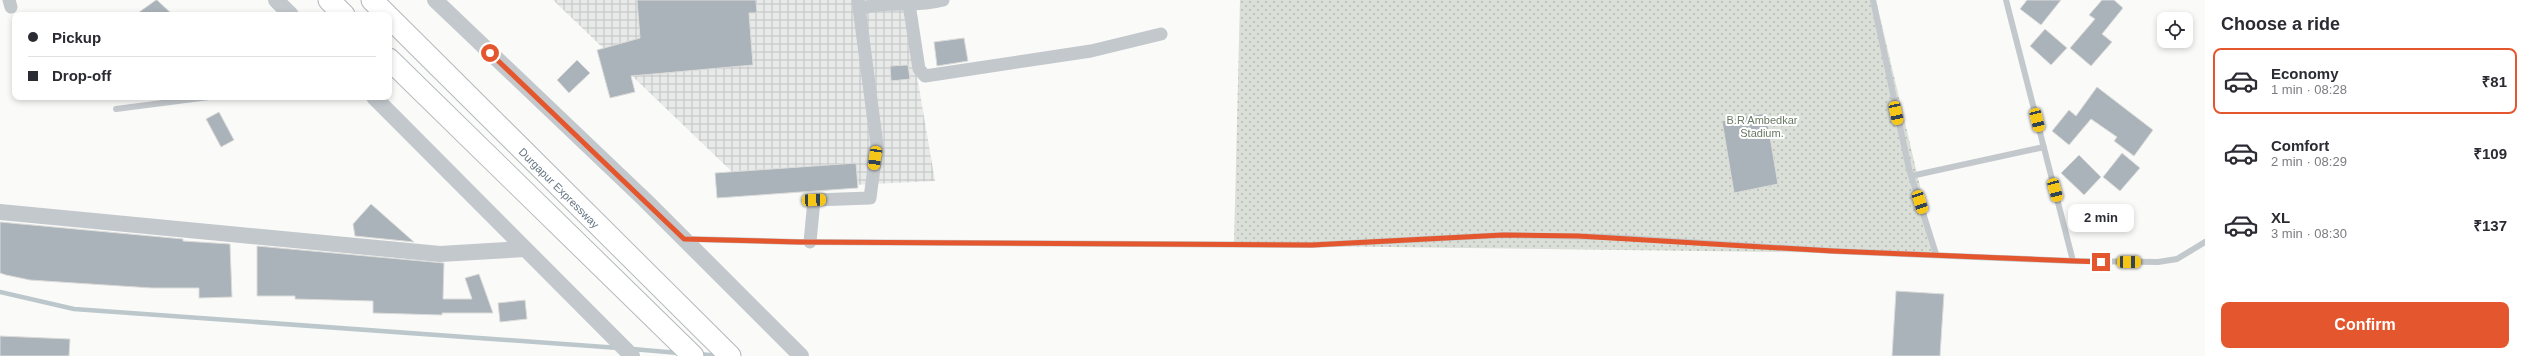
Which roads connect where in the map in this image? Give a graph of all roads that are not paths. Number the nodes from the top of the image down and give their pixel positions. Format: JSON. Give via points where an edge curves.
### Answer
{"nodes":[{"id":1,"x":276,"y":0,"type":"edge"},
{"id":2,"x":329,"y":0,"type":"edge"},
{"id":3,"x":372,"y":0,"type":"edge"},
{"id":4,"x":435,"y":0,"type":"edge"},
{"id":5,"x":943,"y":0,"type":"edge"},
{"id":6,"x":1873,"y":0,"type":"edge"},
{"id":7,"x":2006,"y":0,"type":"edge"},
{"id":8,"x":909,"y":4,"type":"junction"},
{"id":9,"x":858,"y":5,"type":"edge"},
{"id":10,"x":288,"y":12,"type":"edge"},
{"id":11,"x":341,"y":12,"type":"edge"},
{"id":12,"x":384,"y":12,"type":"edge"},
{"id":13,"x":392,"y":20,"type":"edge"},
{"id":14,"x":1161,"y":34,"type":"dead end"},
{"id":15,"x":392,"y":63,"type":"edge"},
{"id":16,"x":186,"y":100,"type":"edge"},
{"id":17,"x":377,"y":100,"type":"edge"},
{"id":18,"x":116,"y":109,"type":"dead end"},
{"id":19,"x":2044,"y":147,"type":"junction"},
{"id":20,"x":1911,"y":176,"type":"junction"},
{"id":21,"x":0,"y":212,"type":"edge"},
{"id":22,"x":684,"y":239,"type":"junction"},
{"id":23,"x":810,"y":242,"type":"junction"},
{"id":24,"x":2205,"y":242,"type":"edge"},
{"id":25,"x":526,"y":249,"type":"junction"},
{"id":26,"x":1936,"y":254,"type":"junction"},
{"id":27,"x":2073,"y":261,"type":"junction"},
{"id":28,"x":632,"y":356,"type":"edge"},
{"id":29,"x":693,"y":356,"type":"edge"},
{"id":30,"x":730,"y":356,"type":"edge"},
{"id":31,"x":801,"y":356,"type":"edge"}],
"edges":[{"from":1,"to":10,"type":"street"},
{"from":2,"to":11,"type":"highway"},
{"from":3,"to":12,"type":"highway"},
{"from":4,"to":22,"type":"street"},
{"from":5,"to":8,"type":"street","via":[[921,5]]},
{"from":6,"to":20,"type":"lane"},
{"from":7,"to":19,"type":"lane"},
{"from":8,"to":9,"type":"street"},
{"from":8,"to":14,"type":"street","via":[[919,69],[925,76],[1091,51]]},
{"from":9,"to":23,"type":"street","via":[[877,145],[870,198],[814,200]]},
{"from":13,"to":30,"type":"highway","name":"Durgapur Expressway"},
{"from":15,"to":29,"type":"highway"},
{"from":16,"to":18,"type":"lane"},
{"from":17,"to":25,"type":"street"},
{"from":19,"to":20,"type":"lane"},
{"from":19,"to":27,"type":"lane"},
{"from":20,"to":26,"type":"lane"},
{"from":21,"to":25,"type":"street","via":[[440,254]]},
{"from":22,"to":23,"type":"lane"},
{"from":22,"to":31,"type":"street"},
{"from":23,"to":26,"type":"lane","via":[[1312,245],[1503,235],[1608,237]]},
{"from":24,"to":27,"type":"lane","via":[[2177,259],[2158,262]]},
{"from":25,"to":28,"type":"street"},
{"from":26,"to":27,"type":"lane"}]}
